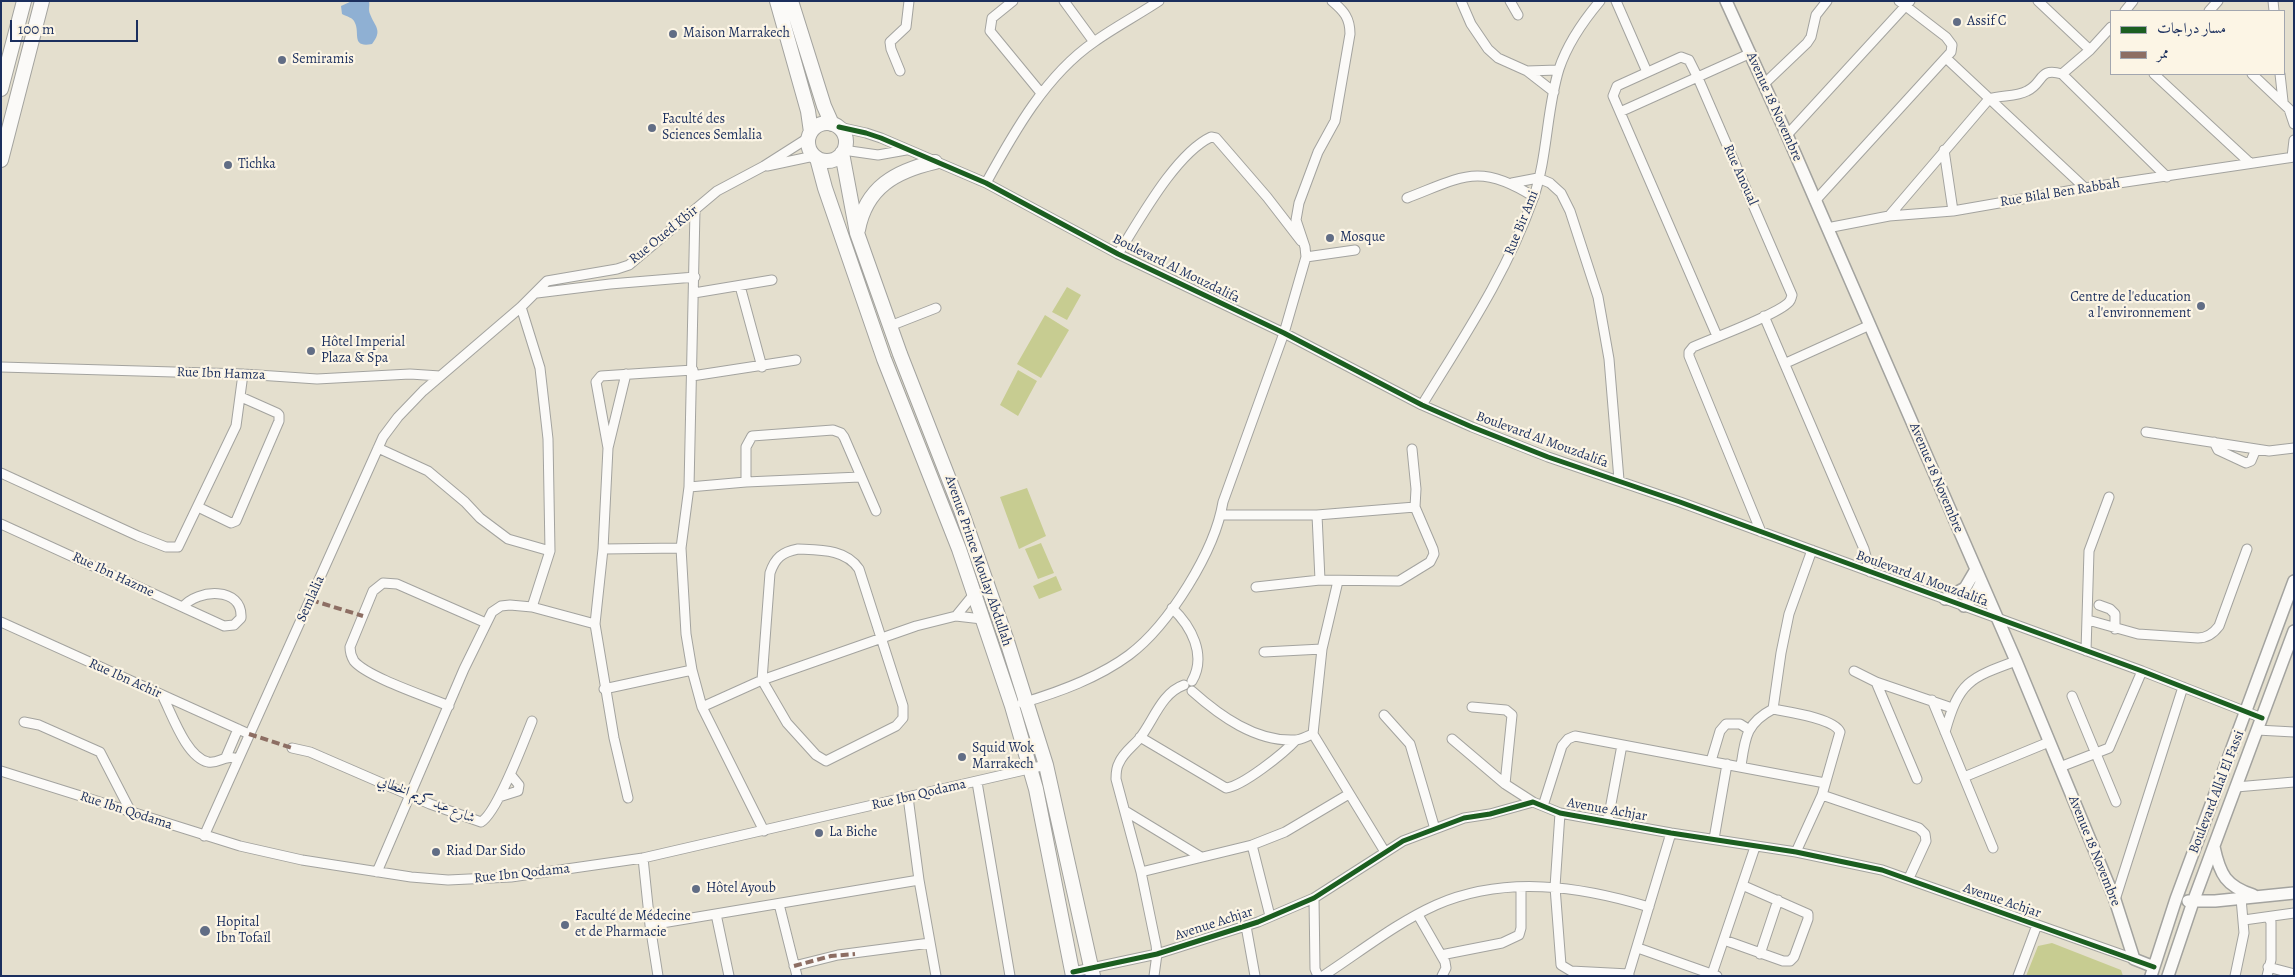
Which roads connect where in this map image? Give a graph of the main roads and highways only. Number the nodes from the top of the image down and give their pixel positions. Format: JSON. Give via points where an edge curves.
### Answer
{"nodes":[{"id":1,"x":24,"y":1,"type":"edge"},
{"id":2,"x":42,"y":1,"type":"edge"},
{"id":3,"x":777,"y":1,"type":"edge"},
{"id":4,"x":791,"y":1,"type":"edge"},
{"id":5,"x":1,"y":89,"type":"edge"},
{"id":6,"x":835,"y":125,"type":"junction"},
{"id":7,"x":809,"y":135,"type":"junction"},
{"id":8,"x":842,"y":152,"type":"junction"},
{"id":9,"x":815,"y":157,"type":"junction"},
{"id":10,"x":1,"y":160,"type":"edge"},
{"id":11,"x":935,"y":162,"type":"road end"},
{"id":12,"x":857,"y":233,"type":"junction"},
{"id":13,"x":1019,"y":704,"type":"junction"},
{"id":14,"x":1092,"y":972,"type":"edge"},
{"id":15,"x":1073,"y":974,"type":"edge"}],
"edges":[{"from":1,"to":5,"type":"main road"},
{"from":2,"to":10,"type":"main road"},
{"from":3,"to":7,"type":"main road","via":[[808,112]]},
{"from":4,"to":6,"type":"main road","via":[[824,106]]},
{"from":6,"to":7,"type":"main road","via":[[820,124]]},
{"from":6,"to":8,"type":"main road","via":[[845,138]]},
{"from":7,"to":9,"type":"main road","via":[[809,148]]},
{"from":8,"to":9,"type":"main road","via":[[833,160]]},
{"from":8,"to":12,"type":"main road","name":"Avenue Prince Moulay Abdullah"},
{"from":9,"to":13,"type":"main road","name":"Avenue Prince Moulay Abdullah","via":[[884,359],[959,549],[982,619]]},
{"from":11,"to":12,"type":"main road","via":[[907,169],[879,187],[860,218]]},
{"from":12,"to":13,"type":"main road","name":"Avenue Prince Moulay Abdullah","via":[[1002,626]]},
{"from":13,"to":14,"type":"main road","name":"Avenue Prince Moulay Abdullah","via":[[1046,765]]},
{"from":13,"to":15,"type":"main road","name":"Avenue Prince Moulay Abdullah"}]}
